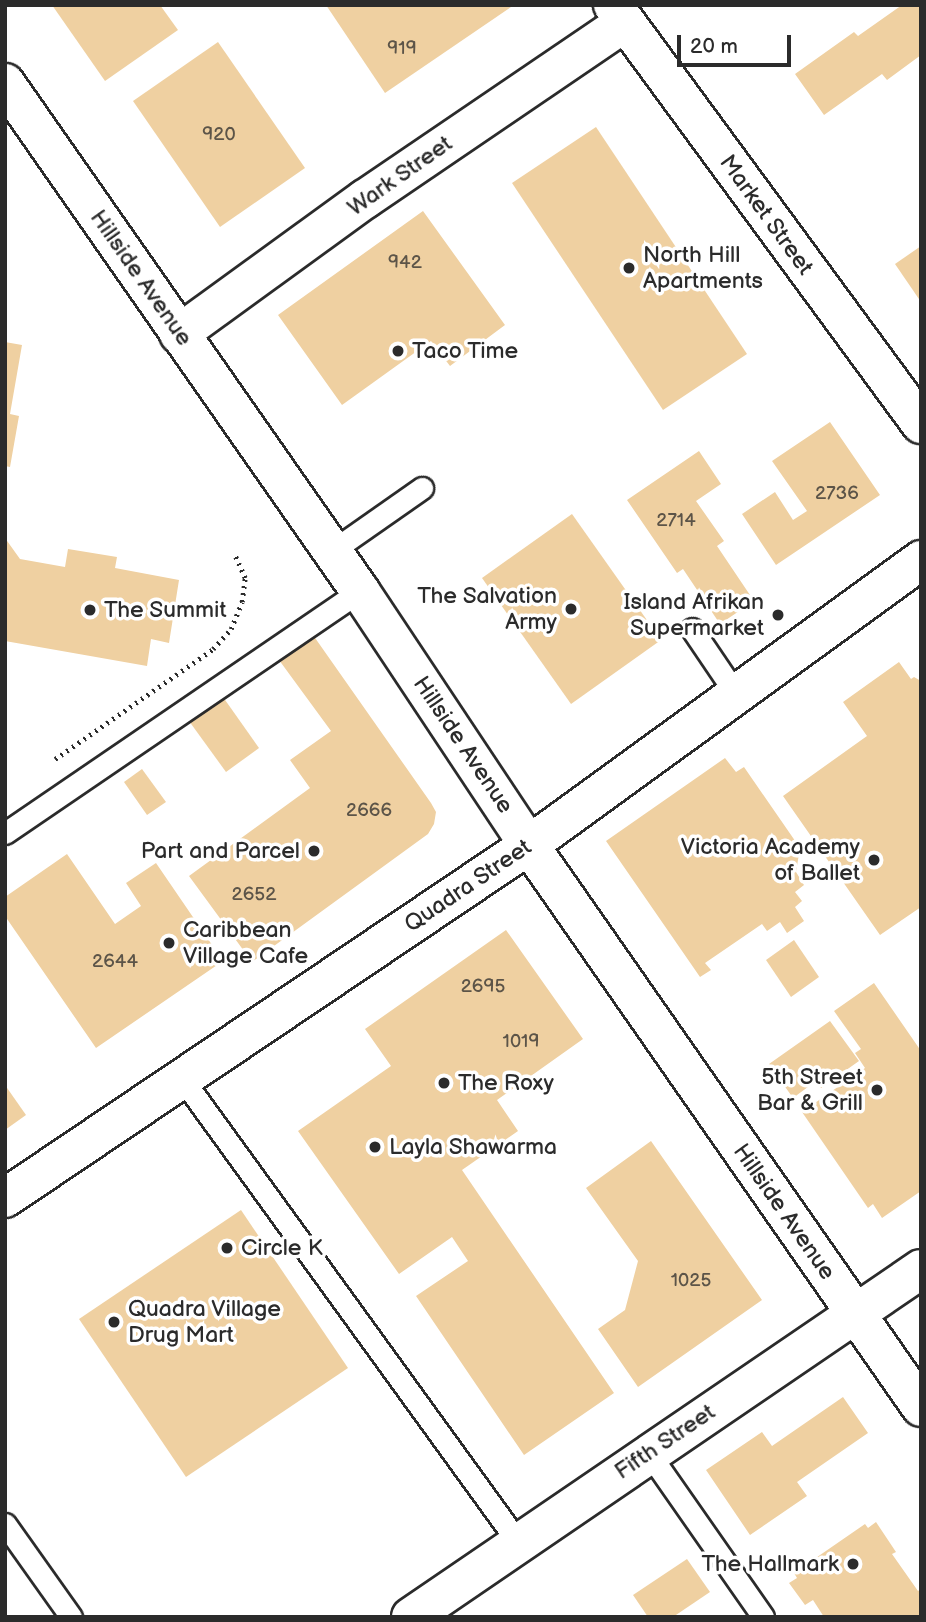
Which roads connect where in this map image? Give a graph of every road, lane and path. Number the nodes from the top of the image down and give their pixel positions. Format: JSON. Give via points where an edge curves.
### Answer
{"nodes":[{"id":1,"x":619,"y":14,"type":"edge"},
{"id":2,"x":5,"y":83,"type":"edge"},
{"id":3,"x":179,"y":334,"type":"junction"},
{"id":4,"x":921,"y":425,"type":"edge"},
{"id":5,"x":422,"y":488,"type":"dead end"},
{"id":6,"x":332,"y":551,"type":"junction"},
{"id":7,"x":235,"y":556,"type":"dead end"},
{"id":8,"x":921,"y":560,"type":"edge"},
{"id":9,"x":360,"y":591,"type":"junction"},
{"id":10,"x":692,"y":629,"type":"dead end"},
{"id":11,"x":736,"y":694,"type":"junction"},
{"id":12,"x":48,"y":764,"type":"dead end"},
{"id":13,"x":5,"y":833,"type":"edge"},
{"id":14,"x":529,"y":845,"type":"junction"},
{"id":15,"x":181,"y":1077,"type":"junction"},
{"id":16,"x":5,"y":1198,"type":"edge"},
{"id":17,"x":921,"y":1269,"type":"edge"},
{"id":18,"x":855,"y":1315,"type":"junction"},
{"id":19,"x":921,"y":1407,"type":"edge"},
{"id":20,"x":648,"y":1452,"type":"junction"},
{"id":21,"x":5,"y":1524,"type":"edge"},
{"id":22,"x":518,"y":1542,"type":"junction"},
{"id":23,"x":71,"y":1617,"type":"edge"},
{"id":24,"x":411,"y":1617,"type":"edge"},
{"id":25,"x":763,"y":1617,"type":"edge"}],
"edges":[{"from":1,"to":3,"type":"main road","name":"Wark Street"},
{"from":1,"to":4,"type":"main road","name":"Market Street"},
{"from":2,"to":3,"type":"main road","name":"Hillside Avenue"},
{"from":3,"to":6,"type":"main road","name":"Hillside Avenue"},
{"from":5,"to":6,"type":"lane"},
{"from":6,"to":9,"type":"main road","name":"Hillside Avenue"},
{"from":7,"to":12,"type":"path","via":[[245,579],[231,629],[213,649]]},
{"from":8,"to":11,"type":"main road","name":"Quadra Street"},
{"from":9,"to":13,"type":"lane"},
{"from":9,"to":14,"type":"main road","name":"Hillside Avenue"},
{"from":10,"to":11,"type":"lane"},
{"from":11,"to":14,"type":"main road","name":"Quadra Street"},
{"from":14,"to":15,"type":"main road","name":"Quadra Street"},
{"from":14,"to":18,"type":"main road","name":"Hillside Avenue"},
{"from":15,"to":16,"type":"main road","name":"Quadra Street"},
{"from":15,"to":22,"type":"lane"},
{"from":17,"to":18,"type":"main road","name":"Fifth Street"},
{"from":18,"to":19,"type":"main road","name":"Hillside Avenue"},
{"from":18,"to":20,"type":"main road","name":"Fifth Street"},
{"from":20,"to":22,"type":"main road","name":"Fifth Street"},
{"from":20,"to":25,"type":"lane"},
{"from":21,"to":23,"type":"lane"},
{"from":22,"to":24,"type":"main road","name":"Fifth Street"}]}
